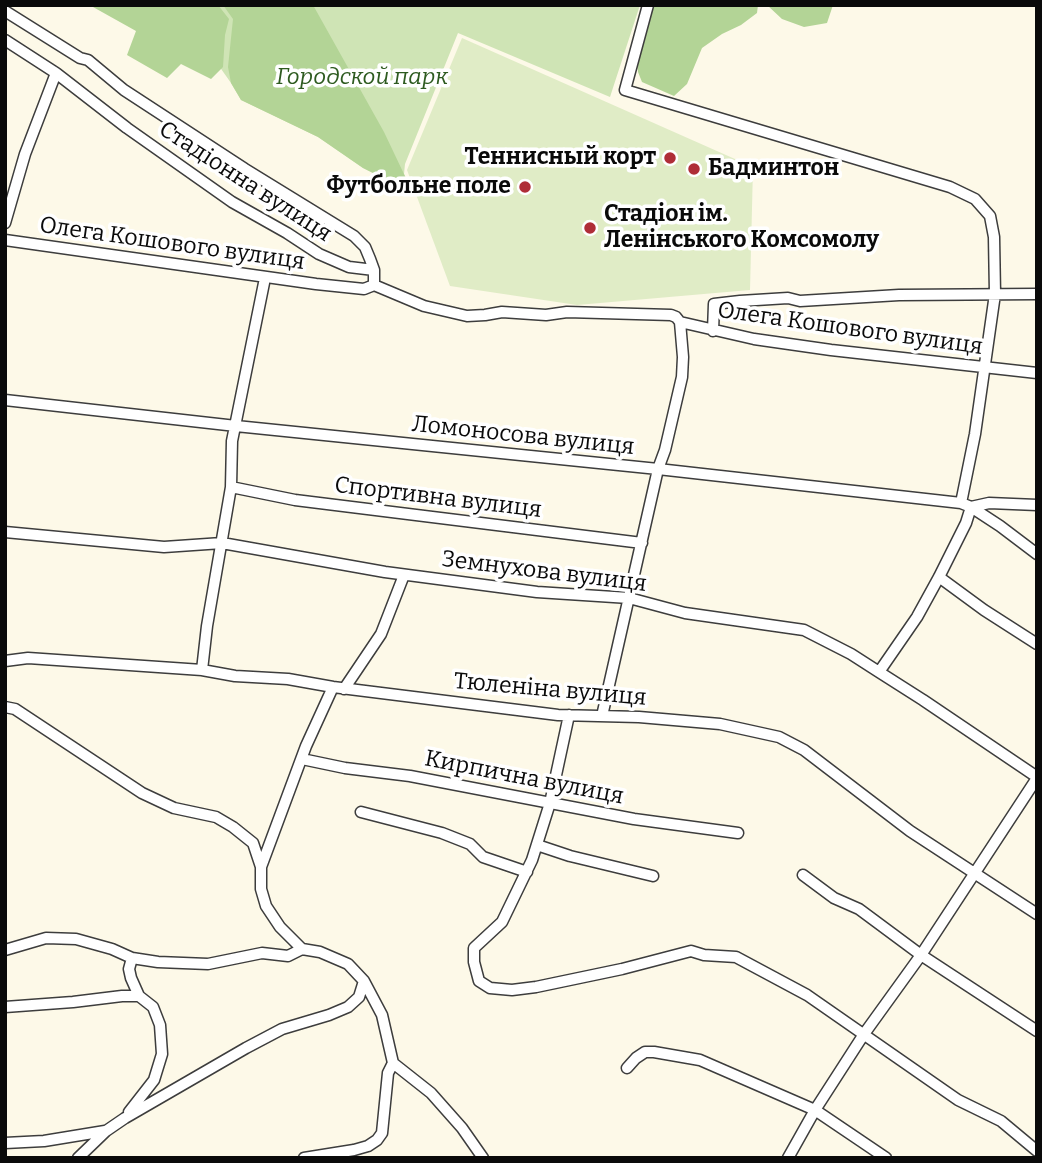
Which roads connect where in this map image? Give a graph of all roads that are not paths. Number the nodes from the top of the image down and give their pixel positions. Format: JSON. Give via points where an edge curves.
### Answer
{"nodes":[{"id":1,"x":648,"y":5,"type":"edge"},
{"id":2,"x":5,"y":11,"type":"edge"},
{"id":3,"x":5,"y":40,"type":"edge"},
{"id":4,"x":56,"y":73,"type":"junction"},
{"id":5,"x":5,"y":223,"type":"edge"},
{"id":6,"x":5,"y":240,"type":"edge"},
{"id":7,"x":374,"y":270,"type":"junction"},
{"id":8,"x":265,"y":278,"type":"junction"},
{"id":9,"x":374,"y":285,"type":"junction"},
{"id":10,"x":995,"y":294,"type":"junction"},
{"id":11,"x":1037,"y":294,"type":"edge"},
{"id":12,"x":680,"y":322,"type":"junction"},
{"id":13,"x":713,"y":331,"type":"junction"},
{"id":14,"x":984,"y":366,"type":"junction"},
{"id":15,"x":1037,"y":373,"type":"edge"},
{"id":16,"x":5,"y":400,"type":"edge"},
{"id":17,"x":236,"y":426,"type":"junction"},
{"id":18,"x":658,"y":469,"type":"junction"},
{"id":19,"x":231,"y":487,"type":"junction"},
{"id":20,"x":966,"y":505,"type":"junction"},
{"id":21,"x":1037,"y":505,"type":"edge"},
{"id":22,"x":5,"y":532,"type":"edge"},
{"id":23,"x":222,"y":543,"type":"junction"},
{"id":24,"x":642,"y":543,"type":"junction"},
{"id":25,"x":1037,"y":554,"type":"edge"},
{"id":26,"x":404,"y":575,"type":"junction"},
{"id":27,"x":939,"y":577,"type":"junction"},
{"id":28,"x":629,"y":598,"type":"junction"},
{"id":29,"x":1037,"y":644,"type":"edge"},
{"id":30,"x":5,"y":661,"type":"edge"},
{"id":31,"x":202,"y":670,"type":"junction"},
{"id":32,"x":879,"y":672,"type":"junction"},
{"id":33,"x":338,"y":688,"type":"junction"},
{"id":34,"x":5,"y":699,"type":"edge"},
{"id":35,"x":10,"y":708,"type":"edge"},
{"id":36,"x":569,"y":715,"type":"junction"},
{"id":37,"x":602,"y":716,"type":"junction"},
{"id":38,"x":302,"y":759,"type":"junction"},
{"id":39,"x":1037,"y":778,"type":"edge"},
{"id":40,"x":550,"y":803,"type":"junction"},
{"id":41,"x":361,"y":812,"type":"dead end"},
{"id":42,"x":738,"y":833,"type":"dead end"},
{"id":43,"x":537,"y":845,"type":"junction"},
{"id":44,"x":261,"y":867,"type":"junction"},
{"id":45,"x":527,"y":872,"type":"junction"},
{"id":46,"x":975,"y":873,"type":"junction"},
{"id":47,"x":803,"y":875,"type":"dead end"},
{"id":48,"x":653,"y":877,"type":"dead end"},
{"id":49,"x":1037,"y":914,"type":"edge"},
{"id":50,"x":302,"y":949,"type":"junction"},
{"id":51,"x":5,"y":950,"type":"edge"},
{"id":52,"x":921,"y":955,"type":"junction"},
{"id":53,"x":132,"y":958,"type":"junction"},
{"id":54,"x":364,"y":981,"type":"junction"},
{"id":55,"x":139,"y":996,"type":"junction"},
{"id":56,"x":5,"y":1007,"type":"edge"},
{"id":57,"x":1037,"y":1031,"type":"edge"},
{"id":58,"x":864,"y":1034,"type":"junction"},
{"id":59,"x":393,"y":1063,"type":"junction"},
{"id":60,"x":627,"y":1068,"type":"dead end"},
{"id":61,"x":815,"y":1110,"type":"junction"},
{"id":62,"x":125,"y":1118,"type":"junction"},
{"id":63,"x":106,"y":1131,"type":"junction"},
{"id":64,"x":5,"y":1143,"type":"edge"},
{"id":65,"x":1037,"y":1151,"type":"edge"},
{"id":66,"x":78,"y":1158,"type":"edge"},
{"id":67,"x":304,"y":1158,"type":"edge"},
{"id":68,"x":483,"y":1158,"type":"edge"},
{"id":69,"x":788,"y":1158,"type":"edge"},
{"id":70,"x":886,"y":1158,"type":"edge"}],
"edges":[{"from":1,"to":10,"type":"street","via":[[625,90],[950,187],[975,199],[990,216]]},
{"from":2,"to":7,"type":"street","name":"Стадіонна вулиця","via":[[88,60],[124,90],[354,236],[365,247]]},
{"from":3,"to":4,"type":"street","name":"Стадіонна вулиця"},
{"from":4,"to":5,"type":"street"},
{"from":4,"to":7,"type":"street","name":"Стадіонна вулиця","via":[[232,202],[319,254],[349,267]]},
{"from":6,"to":8,"type":"street","name":"Олега Кошового вулиця"},
{"from":7,"to":9,"type":"street"},
{"from":8,"to":9,"type":"street","name":"Олега Кошового вулиця","via":[[364,289]]},
{"from":8,"to":17,"type":"street"},
{"from":9,"to":12,"type":"street","name":"Олега Кошового вулиця","via":[[424,306],[467,316],[567,312],[671,315]]},
{"from":10,"to":11,"type":"street"},
{"from":10,"to":13,"type":"street","via":[[713,304]]},
{"from":10,"to":14,"type":"street"},
{"from":12,"to":13,"type":"street","name":"Олега Кошового вулиця"},
{"from":12,"to":18,"type":"street","via":[[682,377]]},
{"from":13,"to":14,"type":"street","name":"Олега Кошового вулиця","via":[[831,350]]},
{"from":14,"to":15,"type":"street","name":"Олега Кошового вулиця"},
{"from":14,"to":20,"type":"street"},
{"from":16,"to":17,"type":"street","name":"Ломоносова вулиця"},
{"from":17,"to":18,"type":"street","name":"Ломоносова вулиця"},
{"from":17,"to":19,"type":"street"},
{"from":18,"to":20,"type":"street","name":"Ломоносова вулиця"},
{"from":18,"to":24,"type":"street"},
{"from":19,"to":23,"type":"street"},
{"from":19,"to":24,"type":"street","name":"Спортивна вулиця","via":[[295,500]]},
{"from":20,"to":21,"type":"street","name":"Ломоносова вулиця"},
{"from":20,"to":25,"type":"street"},
{"from":20,"to":27,"type":"street","via":[[966,523]]},
{"from":22,"to":23,"type":"street","name":"Земнухова вулиця","via":[[164,547]]},
{"from":23,"to":26,"type":"street","name":"Земнухова вулиця"},
{"from":23,"to":31,"type":"street"},
{"from":24,"to":28,"type":"street"},
{"from":26,"to":28,"type":"street","name":"Земнухова вулиця"},
{"from":26,"to":33,"type":"street","via":[[382,634]]},
{"from":27,"to":29,"type":"street"},
{"from":27,"to":32,"type":"street"},
{"from":28,"to":32,"type":"street","name":"Земнухова вулиця","via":[[685,612],[804,630]]},
{"from":28,"to":37,"type":"street"},
{"from":30,"to":31,"type":"street","name":"Тюленіна вулиця","via":[[28,658]]},
{"from":31,"to":33,"type":"street","name":"Тюленіна вулиця"},
{"from":32,"to":39,"type":"street","name":"Земнухова вулиця"},
{"from":33,"to":36,"type":"street","name":"Тюленіна вулиця"},
{"from":33,"to":38,"type":"street"},
{"from":34,"to":35,"type":"street"},
{"from":35,"to":44,"type":"street","via":[[142,793],[233,827],[253,843]]},
{"from":36,"to":37,"type":"street","name":"Тюленіна вулиця"},
{"from":36,"to":40,"type":"street"},
{"from":37,"to":46,"type":"street","name":"Тюленіна вулиця","via":[[720,724],[779,737],[804,750],[910,831]]},
{"from":38,"to":40,"type":"street","name":"Кирпична вулиця"},
{"from":38,"to":44,"type":"street"},
{"from":39,"to":46,"type":"street"},
{"from":40,"to":42,"type":"street","name":"Кирпична вулиця"},
{"from":40,"to":43,"type":"street"},
{"from":41,"to":45,"type":"street","via":[[442,833],[470,844],[484,857]]},
{"from":43,"to":45,"type":"street"},
{"from":43,"to":48,"type":"street"},
{"from":44,"to":50,"type":"street","via":[[266,906]]},
{"from":45,"to":58,"type":"street","via":[[502,922],[474,948],[479,981],[490,988],[536,987],[691,951],[736,957],[807,995]]},
{"from":46,"to":49,"type":"street","name":"Тюленіна вулиця"},
{"from":46,"to":52,"type":"street"},
{"from":47,"to":52,"type":"street"},
{"from":50,"to":53,"type":"street","via":[[288,956],[261,953],[208,964]]},
{"from":50,"to":54,"type":"street","via":[[348,964]]},
{"from":51,"to":53,"type":"street","via":[[46,938],[76,939]]},
{"from":52,"to":57,"type":"street"},
{"from":52,"to":58,"type":"street"},
{"from":53,"to":55,"type":"street","via":[[129,969]]},
{"from":54,"to":59,"type":"street","via":[[382,1015]]},
{"from":54,"to":62,"type":"street","via":[[359,997],[348,1007],[282,1029]]},
{"from":55,"to":56,"type":"street"},
{"from":55,"to":62,"type":"street","via":[[153,1007],[162,1054],[154,1080]]},
{"from":58,"to":61,"type":"street"},
{"from":58,"to":65,"type":"street","via":[[958,1100],[1001,1122]]},
{"from":59,"to":67,"type":"street","via":[[377,1140],[354,1150]]},
{"from":59,"to":68,"type":"street","via":[[431,1093]]},
{"from":60,"to":61,"type":"street","via":[[645,1052],[700,1060]]},
{"from":61,"to":69,"type":"street"},
{"from":61,"to":70,"type":"street"},
{"from":62,"to":63,"type":"street"},
{"from":63,"to":64,"type":"street"},
{"from":63,"to":66,"type":"street"}]}
